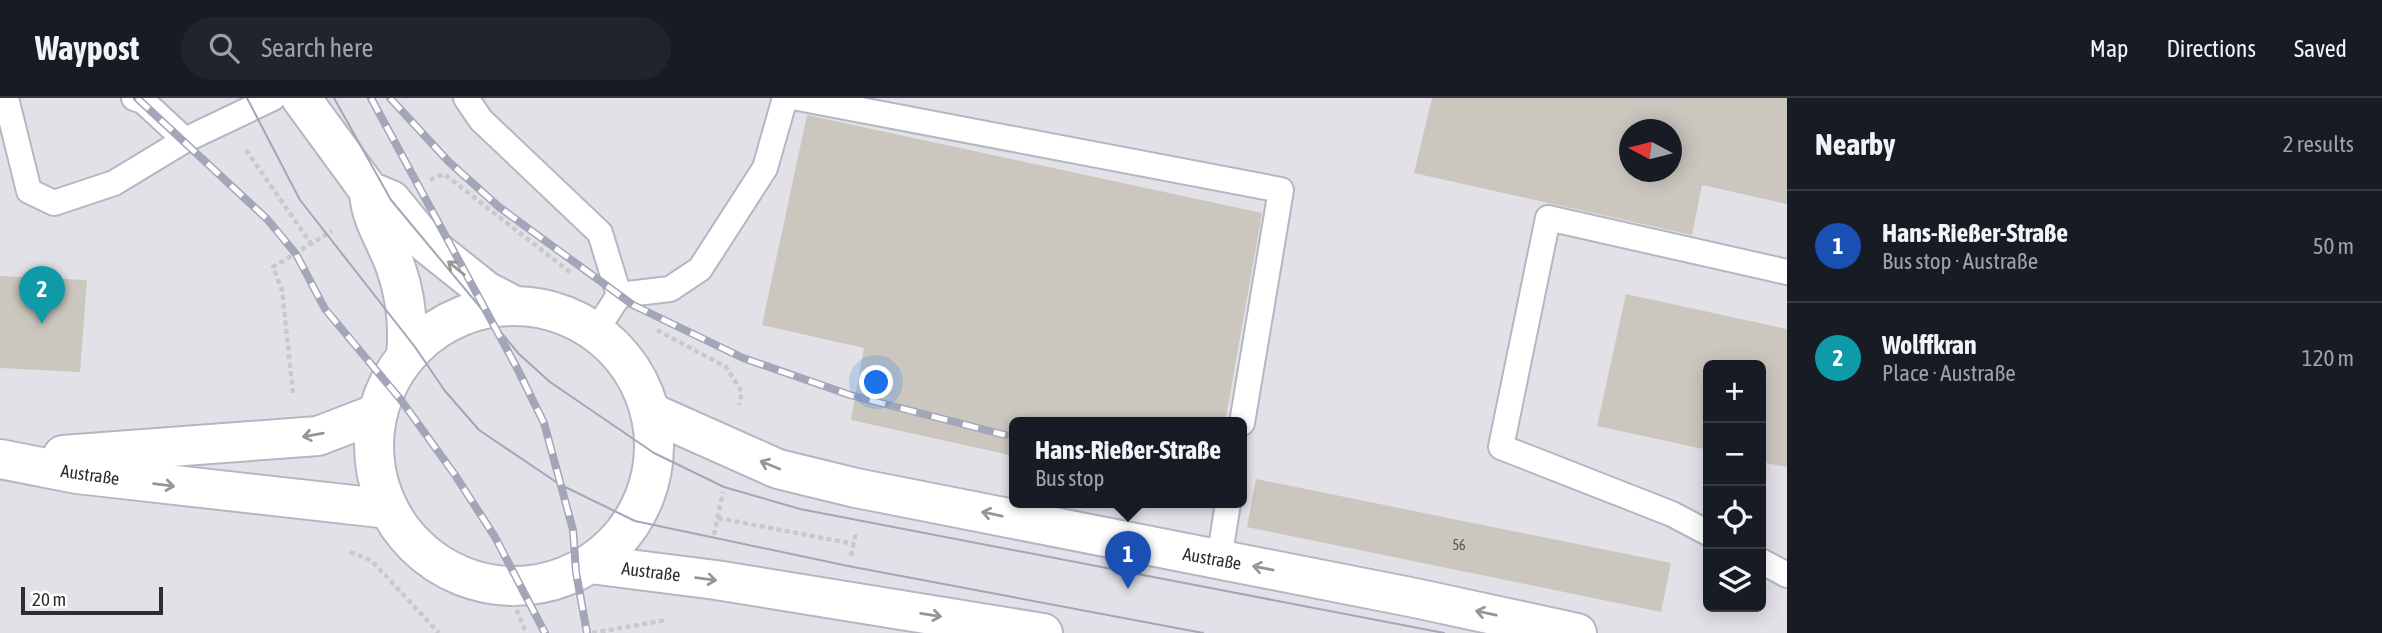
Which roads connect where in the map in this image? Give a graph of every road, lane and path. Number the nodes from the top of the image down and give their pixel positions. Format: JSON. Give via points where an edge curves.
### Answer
{"nodes":[{"id":1,"x":6,"y":98,"type":"edge"},
{"id":2,"x":134,"y":98,"type":"edge"},
{"id":3,"x":272,"y":98,"type":"edge"},
{"id":4,"x":301,"y":98,"type":"edge"},
{"id":5,"x":466,"y":98,"type":"edge"},
{"id":6,"x":785,"y":98,"type":"edge"},
{"id":7,"x":799,"y":98,"type":"edge"},
{"id":8,"x":225,"y":119,"type":"junction"},
{"id":9,"x":185,"y":140,"type":"junction"},
{"id":10,"x":369,"y":191,"type":"junction"},
{"id":11,"x":312,"y":245,"type":"dead end"},
{"id":12,"x":1787,"y":272,"type":"edge"},
{"id":13,"x":619,"y":295,"type":"junction"},
{"id":14,"x":513,"y":305,"type":"junction"},
{"id":15,"x":596,"y":331,"type":"junction"},
{"id":16,"x":406,"y":356,"type":"junction"},
{"id":17,"x":650,"y":412,"type":"junction"},
{"id":18,"x":378,"y":414,"type":"junction"},
{"id":19,"x":1243,"y":417,"type":"edge"},
{"id":20,"x":0,"y":459,"type":"edge"},
{"id":21,"x":1227,"y":508,"type":"edge"},
{"id":22,"x":389,"y":509,"type":"junction"},
{"id":23,"x":718,"y":518,"type":"dead end"},
{"id":24,"x":1703,"y":530,"type":"edge"},
{"id":25,"x":857,"y":531,"type":"dead end"},
{"id":26,"x":854,"y":544,"type":"junction"},
{"id":27,"x":851,"y":556,"type":"dead end"},
{"id":28,"x":1219,"y":559,"type":"junction"},
{"id":29,"x":590,"y":564,"type":"junction"},
{"id":30,"x":1766,"y":564,"type":"edge"},
{"id":31,"x":1787,"y":575,"type":"edge"},
{"id":32,"x":507,"y":586,"type":"junction"},
{"id":33,"x":674,"y":619,"type":"dead end"},
{"id":34,"x":526,"y":633,"type":"edge"},
{"id":35,"x":592,"y":633,"type":"edge"},
{"id":36,"x":1043,"y":633,"type":"edge"},
{"id":37,"x":1577,"y":633,"type":"edge"}],
"edges":[{"from":1,"to":9,"type":"lane","via":[[29,191],[54,203],[114,183]]},
{"from":2,"to":9,"type":"lane"},
{"from":3,"to":8,"type":"lane"},
{"from":4,"to":10,"type":"main road"},
{"from":5,"to":13,"type":"lane","via":[[481,120],[600,233]]},
{"from":6,"to":13,"type":"lane","via":[[765,168],[700,269],[670,289]]},
{"from":7,"to":19,"type":"lane","via":[[1281,190]]},
{"from":8,"to":9,"type":"lane"},
{"from":8,"to":11,"type":"path"},
{"from":14,"to":10,"type":"main road","one_way":true,"via":[[486,291],[427,244],[391,200]]},
{"from":10,"to":16,"type":"main road","via":[[369,210],[396,267],[407,310]]},
{"from":12,"to":24,"type":"lane","via":[[1548,218],[1501,447]]},
{"from":13,"to":15,"type":"lane"},
{"from":14,"to":15,"type":"main road","name":"Austraße","via":[[567,315]]},
{"from":14,"to":16,"type":"main road","name":"Austraße","via":[[481,309],[445,324]]},
{"from":15,"to":17,"type":"main road","name":"Austraße","via":[[633,372]]},
{"from":16,"to":18,"type":"main road","name":"Austraße","via":[[388,385]]},
{"from":28,"to":17,"type":"main road","name":"Austraße","one_way":true,"via":[[778,469]]},
{"from":17,"to":29,"type":"main road","name":"Austraße","via":[[654,453],[650,482],[635,521]]},
{"from":18,"to":20,"type":"main road","name":"Austraße","one_way":true,"via":[[318,436]]},
{"from":18,"to":22,"type":"main road","name":"Austraße","via":[[375,457]]},
{"from":20,"to":22,"type":"main road","name":"Austraße","one_way":true,"via":[[78,474]]},
{"from":21,"to":28,"type":"lane"},
{"from":22,"to":32,"type":"main road","name":"Austraße","via":[[424,553],[446,569]]},
{"from":23,"to":26,"type":"path"},
{"from":25,"to":26,"type":"path"},
{"from":26,"to":27,"type":"path"},
{"from":37,"to":28,"type":"main road","name":"Austraße","one_way":true},
{"from":29,"to":32,"type":"main road","name":"Austraße","via":[[576,572]]},
{"from":29,"to":36,"type":"main road","name":"Austraße","one_way":true},
{"from":30,"to":31,"type":"lane"},
{"from":32,"to":34,"type":"path"},
{"from":33,"to":35,"type":"path"}]}
